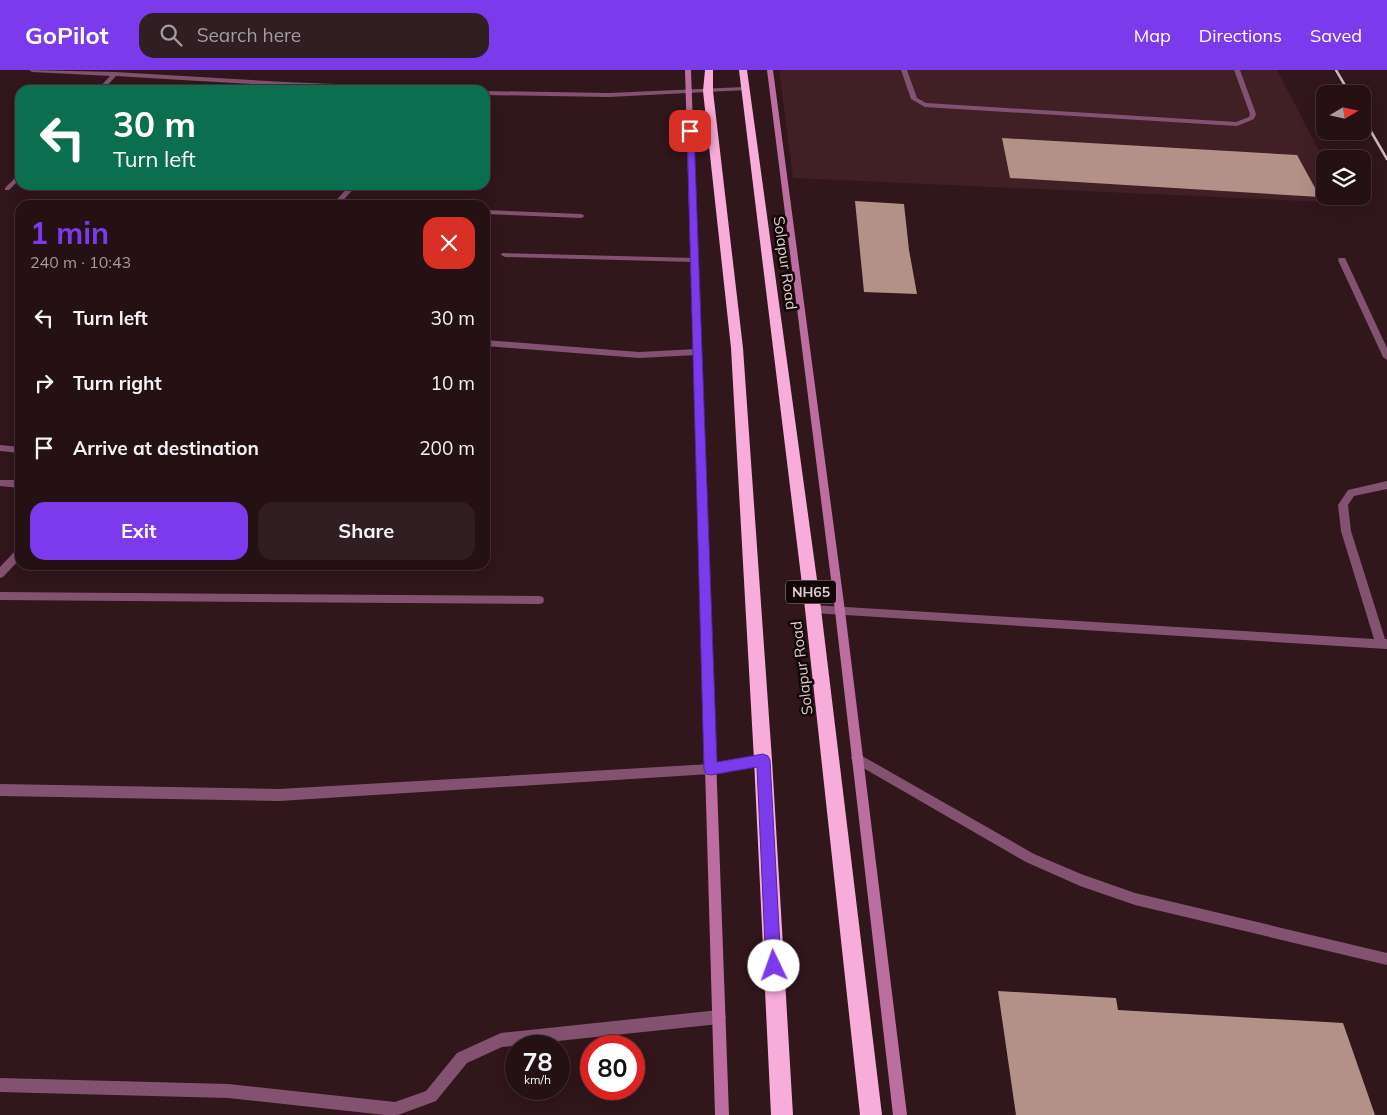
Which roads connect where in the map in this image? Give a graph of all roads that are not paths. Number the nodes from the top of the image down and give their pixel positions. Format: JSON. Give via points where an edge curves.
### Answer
{"nodes":[{"id":1,"x":32,"y":70,"type":"edge"},
{"id":2,"x":189,"y":70,"type":"edge"},
{"id":3,"x":688,"y":70,"type":"edge"},
{"id":4,"x":708,"y":70,"type":"edge"},
{"id":5,"x":743,"y":70,"type":"edge"},
{"id":6,"x":770,"y":70,"type":"edge"},
{"id":7,"x":904,"y":70,"type":"edge"},
{"id":8,"x":1237,"y":70,"type":"edge"},
{"id":9,"x":115,"y":74,"type":"junction"},
{"id":10,"x":185,"y":79,"type":"junction"},
{"id":11,"x":105,"y":85,"type":"edge"},
{"id":12,"x":259,"y":85,"type":"edge"},
{"id":13,"x":744,"y":89,"type":"junction"},
{"id":14,"x":708,"y":91,"type":"junction"},
{"id":15,"x":490,"y":93,"type":"edge"},
{"id":16,"x":689,"y":93,"type":"junction"},
{"id":17,"x":15,"y":180,"type":"edge"},
{"id":18,"x":7,"y":189,"type":"dead end"},
{"id":19,"x":349,"y":190,"type":"edge"},
{"id":20,"x":340,"y":200,"type":"edge"},
{"id":21,"x":490,"y":212,"type":"edge"},
{"id":22,"x":580,"y":216,"type":"dead end"},
{"id":23,"x":506,"y":255,"type":"dead end"},
{"id":24,"x":694,"y":260,"type":"junction"},
{"id":25,"x":1342,"y":260,"type":"dead end"},
{"id":26,"x":490,"y":342,"type":"edge"},
{"id":27,"x":697,"y":352,"type":"junction"},
{"id":28,"x":1387,"y":357,"type":"edge"},
{"id":29,"x":0,"y":448,"type":"edge"},
{"id":30,"x":15,"y":450,"type":"edge"},
{"id":31,"x":0,"y":483,"type":"edge"},
{"id":32,"x":15,"y":484,"type":"edge"},
{"id":33,"x":1387,"y":485,"type":"edge"},
{"id":34,"x":15,"y":558,"type":"edge"},
{"id":35,"x":0,"y":574,"type":"edge"},
{"id":36,"x":0,"y":596,"type":"edge"},
{"id":37,"x":539,"y":600,"type":"dead end"},
{"id":38,"x":813,"y":609,"type":"junction"},
{"id":39,"x":840,"y":610,"type":"junction"},
{"id":40,"x":1384,"y":643,"type":"edge"},
{"id":41,"x":857,"y":758,"type":"junction"},
{"id":42,"x":763,"y":760,"type":"junction"},
{"id":43,"x":711,"y":769,"type":"junction"},
{"id":44,"x":0,"y":790,"type":"edge"},
{"id":45,"x":1387,"y":959,"type":"edge"},
{"id":46,"x":719,"y":1017,"type":"junction"},
{"id":47,"x":0,"y":1085,"type":"edge"},
{"id":48,"x":722,"y":1115,"type":"edge"},
{"id":49,"x":782,"y":1115,"type":"edge"},
{"id":50,"x":871,"y":1115,"type":"edge"},
{"id":51,"x":900,"y":1115,"type":"edge"}],
"edges":[{"from":1,"to":9,"type":"street"},
{"from":2,"to":10,"type":"street"},
{"from":3,"to":16,"type":"street"},
{"from":4,"to":14,"type":"highway"},
{"from":5,"to":13,"type":"highway","name":"Solapur Road","number":"NH65"},
{"from":6,"to":39,"type":"street"},
{"from":7,"to":8,"type":"street","via":[[914,99],[925,106],[1237,124],[1246,123],[1253,114]]},
{"from":9,"to":10,"type":"street"},
{"from":9,"to":11,"type":"street"},
{"from":10,"to":12,"type":"street"},
{"from":13,"to":14,"type":"street"},
{"from":13,"to":38,"type":"highway","name":"Solapur Road","number":"NH65"},
{"from":14,"to":16,"type":"street"},
{"from":14,"to":42,"type":"highway","via":[[737,348]]},
{"from":15,"to":16,"type":"street"},
{"from":16,"to":24,"type":"street"},
{"from":17,"to":18,"type":"street"},
{"from":19,"to":20,"type":"street"},
{"from":21,"to":22,"type":"street"},
{"from":23,"to":24,"type":"street"},
{"from":24,"to":27,"type":"street"},
{"from":25,"to":28,"type":"street"},
{"from":26,"to":27,"type":"street","via":[[639,355]]},
{"from":27,"to":43,"type":"street"},
{"from":29,"to":30,"type":"street"},
{"from":31,"to":32,"type":"street"},
{"from":33,"to":40,"type":"street","via":[[1351,493],[1343,504],[1346,532]]},
{"from":34,"to":35,"type":"street"},
{"from":36,"to":37,"type":"street"},
{"from":38,"to":39,"type":"street"},
{"from":38,"to":50,"type":"highway","name":"Solapur Road","number":"NH65"},
{"from":39,"to":40,"type":"street"},
{"from":39,"to":41,"type":"street"},
{"from":41,"to":45,"type":"street","via":[[1030,858],[1080,880],[1135,899]]},
{"from":41,"to":51,"type":"street"},
{"from":42,"to":43,"type":"street"},
{"from":42,"to":49,"type":"highway"},
{"from":43,"to":44,"type":"street","via":[[279,795]]},
{"from":43,"to":46,"type":"street"},
{"from":46,"to":47,"type":"street","via":[[501,1040],[462,1058],[431,1096],[395,1108],[228,1091]]},
{"from":46,"to":48,"type":"street"}]}
